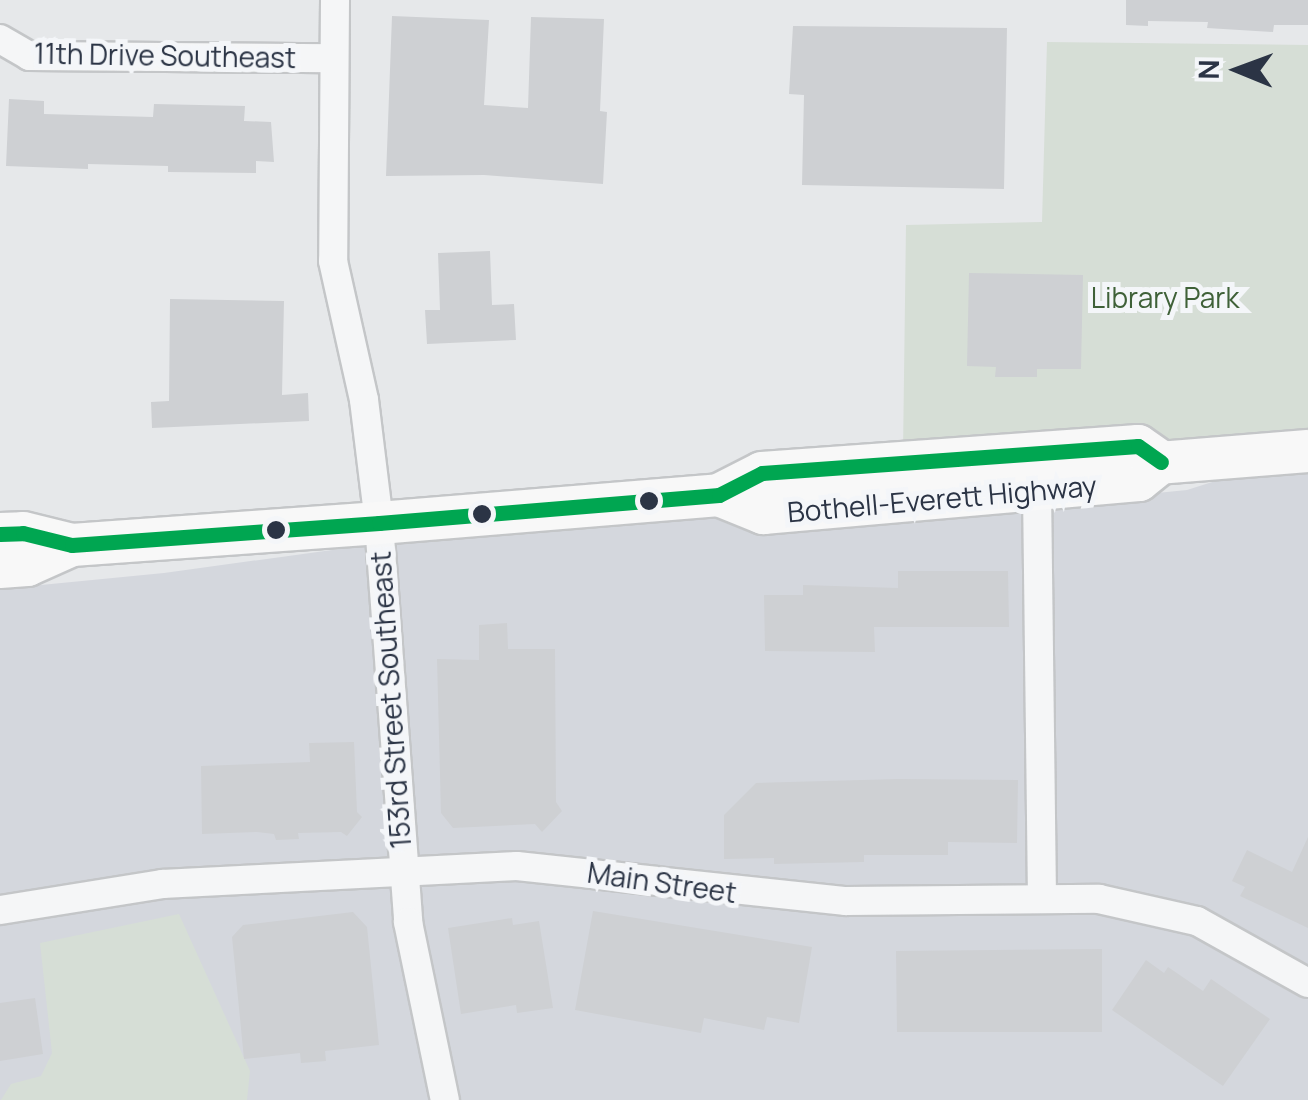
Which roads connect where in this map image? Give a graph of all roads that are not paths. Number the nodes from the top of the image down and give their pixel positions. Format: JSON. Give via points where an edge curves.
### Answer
{"nodes":[{"id":1,"x":335,"y":0,"type":"edge"},
{"id":2,"x":0,"y":39,"type":"edge"},
{"id":3,"x":334,"y":58,"type":"junction"},
{"id":4,"x":1308,"y":451,"type":"edge"},
{"id":5,"x":1161,"y":462,"type":"junction"},
{"id":6,"x":1037,"y":489,"type":"junction"},
{"id":7,"x":719,"y":496,"type":"junction"},
{"id":8,"x":379,"y":524,"type":"junction"},
{"id":9,"x":0,"y":534,"type":"edge"},
{"id":10,"x":72,"y":545,"type":"junction"},
{"id":11,"x":0,"y":567,"type":"edge"},
{"id":12,"x":402,"y":871,"type":"junction"},
{"id":13,"x":1042,"y":898,"type":"junction"},
{"id":14,"x":0,"y":910,"type":"edge"},
{"id":15,"x":1308,"y":983,"type":"edge"},
{"id":16,"x":445,"y":1100,"type":"edge"}],
"edges":[{"from":1,"to":3,"type":"street","name":"153rd Street Southeast"},
{"from":2,"to":3,"type":"street","name":"11th Drive Southeast","via":[[29,56]]},
{"from":3,"to":8,"type":"street","name":"153rd Street Southeast","via":[[333,261],[364,400]]},
{"from":4,"to":5,"type":"main road","name":"Bothell-Everett Highway"},
{"from":5,"to":6,"type":"main road","name":"Bothell-Everett Highway","via":[[1139,480]]},
{"from":5,"to":7,"type":"main road","name":"Bothell-Everett Highway","via":[[1138,446],[781,471],[762,473]]},
{"from":6,"to":7,"type":"main road","name":"Bothell-Everett Highway","via":[[763,513]]},
{"from":6,"to":13,"type":"street"},
{"from":7,"to":8,"type":"main road","name":"Bothell-Everett Highway"},
{"from":8,"to":10,"type":"main road","name":"Bothell-Everett Highway"},
{"from":8,"to":12,"type":"street","name":"153rd Street Southeast"},
{"from":9,"to":10,"type":"main road","name":"Bothell-Everett Highway"},
{"from":10,"to":11,"type":"main road","name":"Bothell-Everett Highway","via":[[27,565]]},
{"from":12,"to":13,"type":"street","name":"Main Street","via":[[517,866],[846,901]]},
{"from":12,"to":14,"type":"street","name":"Main Street","via":[[162,884]]},
{"from":12,"to":16,"type":"street","name":"153rd Street Southeast"},
{"from":13,"to":15,"type":"street","name":"Main Street","via":[[1099,899],[1197,921]]}]}
